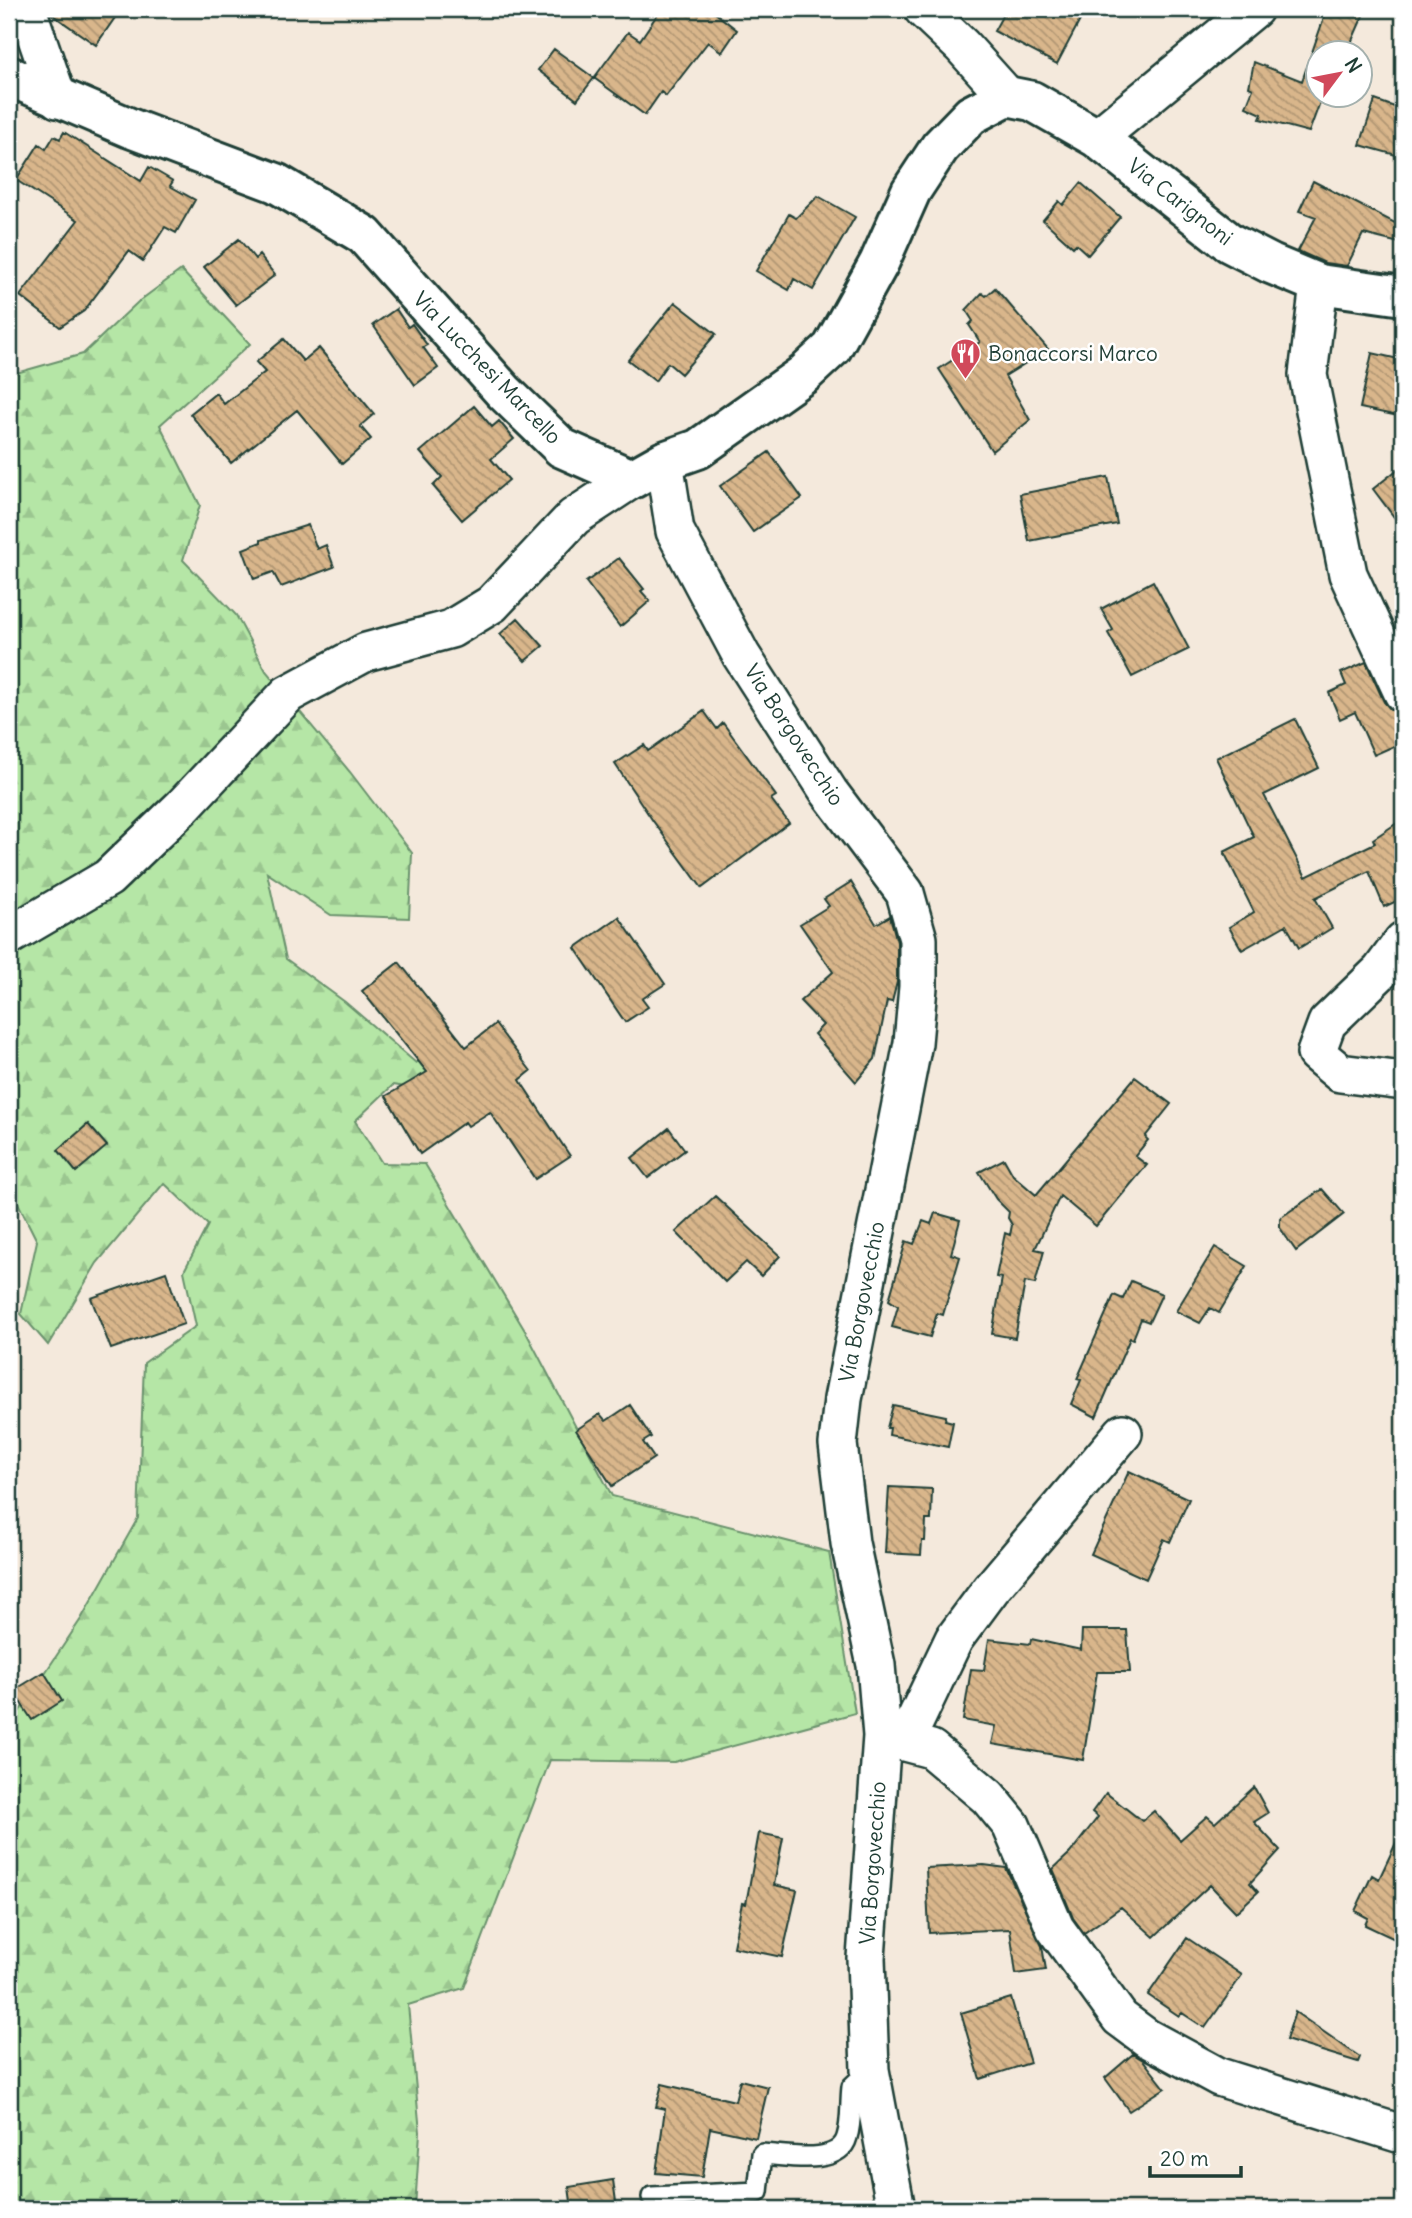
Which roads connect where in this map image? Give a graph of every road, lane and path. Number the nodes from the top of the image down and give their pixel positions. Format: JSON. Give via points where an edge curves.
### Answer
{"nodes":[{"id":1,"x":24,"y":9,"type":"edge"},
{"id":2,"x":923,"y":9,"type":"edge"},
{"id":3,"x":1254,"y":9,"type":"edge"},
{"id":4,"x":9,"y":76,"type":"edge"},
{"id":5,"x":1007,"y":96,"type":"junction"},
{"id":6,"x":58,"y":99,"type":"junction"},
{"id":7,"x":1097,"y":138,"type":"junction"},
{"id":8,"x":1319,"y":284,"type":"junction"},
{"id":9,"x":1403,"y":296,"type":"edge"},
{"id":10,"x":648,"y":470,"type":"junction"},
{"id":11,"x":1403,"y":693,"type":"edge"},
{"id":12,"x":9,"y":936,"type":"edge"},
{"id":13,"x":1403,"y":941,"type":"edge"},
{"id":14,"x":1403,"y":1082,"type":"edge"},
{"id":15,"x":1123,"y":1433,"type":"dead end"},
{"id":16,"x":894,"y":1739,"type":"junction"},
{"id":17,"x":870,"y":2070,"type":"junction"},
{"id":18,"x":1403,"y":2132,"type":"edge"},
{"id":19,"x":652,"y":2197,"type":"dead end"},
{"id":20,"x":896,"y":2209,"type":"edge"}],
"edges":[{"from":1,"to":6,"type":"street"},
{"from":2,"to":5,"type":"street"},
{"from":3,"to":7,"type":"street"},
{"from":4,"to":6,"type":"street","name":"Via Lucchesi Marcello"},
{"from":5,"to":7,"type":"street","name":"Via Carignoni","via":[[1032,101]]},
{"from":5,"to":10,"type":"street","via":[[971,115],[940,147],[911,191],[879,263],[832,348],[804,374],[698,449]]},
{"from":6,"to":10,"type":"street","name":"Via Lucchesi Marcello","via":[[276,183],[364,235],[504,392],[562,448]]},
{"from":7,"to":8,"type":"street","name":"Via Carignoni","via":[[1230,243]]},
{"from":8,"to":9,"type":"street","name":"Via Carignoni"},
{"from":8,"to":11,"type":"street","via":[[1308,375],[1348,574]]},
{"from":10,"to":12,"type":"street","via":[[574,517],[492,604],[451,629],[366,652],[288,694],[108,878]]},
{"from":10,"to":16,"type":"street","name":"Via Borgovecchio","via":[[741,655],[829,792],[905,893],[918,939],[913,1044],[838,1444],[850,1543]]},
{"from":13,"to":14,"type":"street","via":[[1381,971],[1327,1023],[1316,1053],[1340,1073]]},
{"from":15,"to":16,"type":"street","via":[[991,1589],[954,1639]]},
{"from":16,"to":17,"type":"street","name":"Via Borgovecchio","via":[[866,1958]]},
{"from":16,"to":18,"type":"street","via":[[931,1749],[988,1797],[1011,1825],[1055,1928],[1120,2018],[1219,2077]]},
{"from":17,"to":19,"type":"lane","via":[[852,2087],[847,2138],[833,2153],[822,2157],[762,2154],[758,2192]]},
{"from":17,"to":20,"type":"street","name":"Via Borgovecchio"}]}
